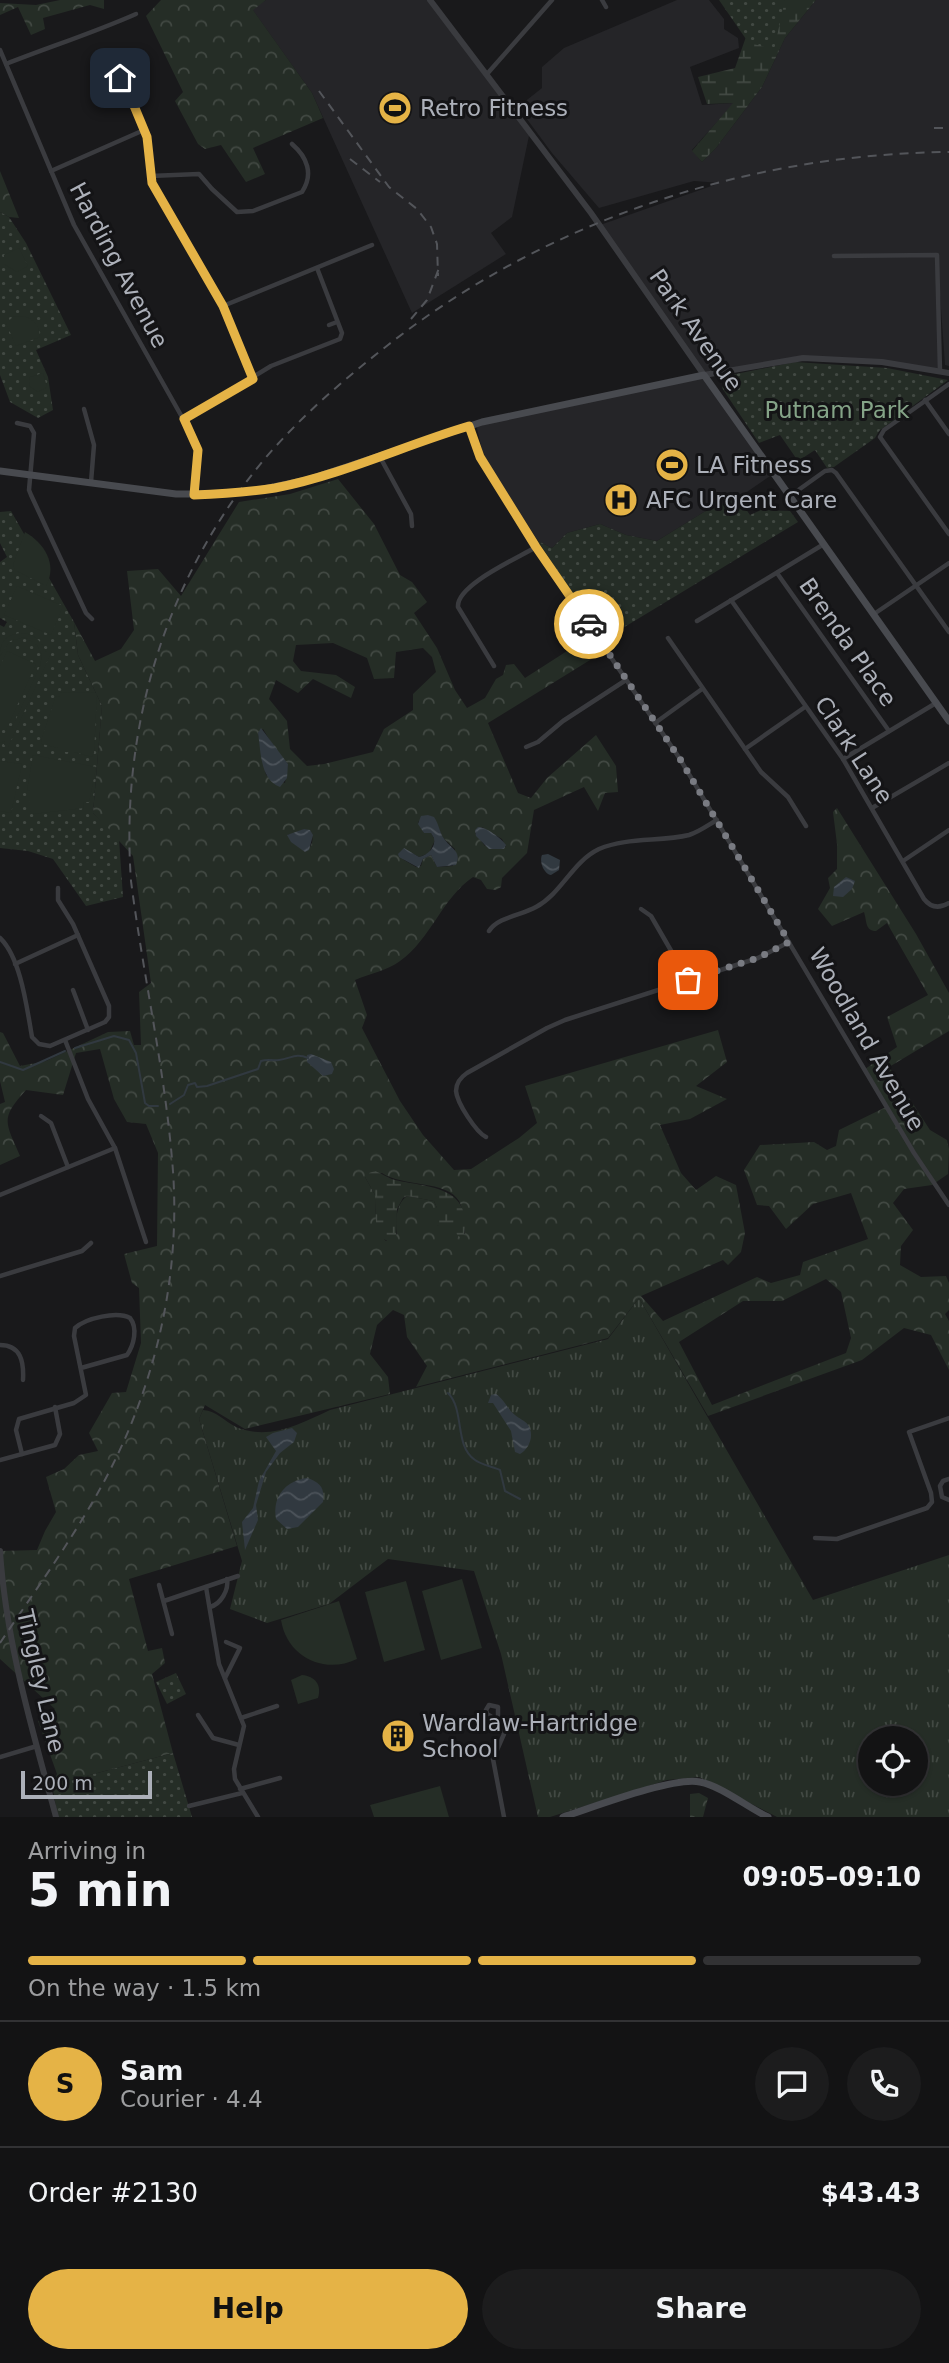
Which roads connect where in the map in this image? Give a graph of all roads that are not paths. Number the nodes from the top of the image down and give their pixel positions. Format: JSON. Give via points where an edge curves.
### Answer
{"nodes":[{"id":1,"x":430,"y":0,"type":"edge"},
{"id":2,"x":552,"y":0,"type":"edge"},
{"id":3,"x":603,"y":0,"type":"edge"},
{"id":4,"x":606,"y":8,"type":"dead end"},
{"id":5,"x":136,"y":14,"type":"dead end"},
{"id":6,"x":0,"y":50,"type":"edge"},
{"id":7,"x":6,"y":64,"type":"junction"},
{"id":8,"x":487,"y":74,"type":"junction"},
{"id":9,"x":120,"y":78,"type":"dead end"},
{"id":10,"x":144,"y":130,"type":"junction"},
{"id":11,"x":292,"y":144,"type":"dead end"},
{"id":12,"x":51,"y":171,"type":"junction"},
{"id":13,"x":150,"y":176,"type":"junction"},
{"id":14,"x":372,"y":245,"type":"dead end"},
{"id":15,"x":834,"y":256,"type":"dead end"},
{"id":16,"x":317,"y":268,"type":"junction"},
{"id":17,"x":223,"y":306,"type":"junction"},
{"id":18,"x":337,"y":321,"type":"junction"},
{"id":19,"x":329,"y":325,"type":"dead end"},
{"id":20,"x":940,"y":371,"type":"junction"},
{"id":21,"x":949,"y":373,"type":"edge"},
{"id":22,"x":704,"y":374,"type":"junction"},
{"id":23,"x":253,"y":379,"type":"junction"},
{"id":24,"x":949,"y":384,"type":"edge"},
{"id":25,"x":926,"y":400,"type":"junction"},
{"id":26,"x":84,"y":409,"type":"dead end"},
{"id":27,"x":184,"y":419,"type":"junction"},
{"id":28,"x":17,"y":423,"type":"dead end"},
{"id":29,"x":469,"y":426,"type":"junction"},
{"id":30,"x":949,"y":434,"type":"edge"},
{"id":31,"x":380,"y":457,"type":"junction"},
{"id":32,"x":0,"y":471,"type":"edge"},
{"id":33,"x":30,"y":475,"type":"junction"},
{"id":34,"x":91,"y":483,"type":"junction"},
{"id":35,"x":194,"y":495,"type":"junction"},
{"id":36,"x":790,"y":496,"type":"junction"},
{"id":37,"x":412,"y":526,"type":"dead end"},
{"id":38,"x":949,"y":534,"type":"edge"},
{"id":39,"x":824,"y":544,"type":"junction"},
{"id":40,"x":536,"y":547,"type":"junction"},
{"id":41,"x":949,"y":563,"type":"edge"},
{"id":42,"x":777,"y":573,"type":"junction"},
{"id":43,"x":917,"y":585,"type":"junction"},
{"id":44,"x":731,"y":600,"type":"junction"},
{"id":45,"x":874,"y":614,"type":"junction"},
{"id":46,"x":92,"y":619,"type":"dead end"},
{"id":47,"x":697,"y":621,"type":"dead end"},
{"id":48,"x":949,"y":632,"type":"edge"},
{"id":49,"x":668,"y":638,"type":"dead end"},
{"id":50,"x":494,"y":666,"type":"dead end"},
{"id":51,"x":626,"y":680,"type":"junction"},
{"id":52,"x":702,"y":689,"type":"junction"},
{"id":53,"x":936,"y":703,"type":"junction"},
{"id":54,"x":805,"y":707,"type":"junction"},
{"id":55,"x":949,"y":721,"type":"edge"},
{"id":56,"x":655,"y":723,"type":"junction"},
{"id":57,"x":889,"y":731,"type":"junction"},
{"id":58,"x":526,"y":747,"type":"dead end"},
{"id":59,"x":745,"y":749,"type":"junction"},
{"id":60,"x":843,"y":759,"type":"junction"},
{"id":61,"x":949,"y":763,"type":"edge"},
{"id":62,"x":872,"y":808,"type":"junction"},
{"id":63,"x":717,"y":820,"type":"junction"},
{"id":64,"x":806,"y":825,"type":"dead end"},
{"id":65,"x":949,"y":830,"type":"edge"},
{"id":66,"x":903,"y":861,"type":"junction"},
{"id":67,"x":58,"y":888,"type":"dead end"},
{"id":68,"x":949,"y":904,"type":"edge"},
{"id":69,"x":641,"y":909,"type":"dead end"},
{"id":70,"x":489,"y":931,"type":"dead end"},
{"id":71,"x":78,"y":935,"type":"junction"},
{"id":72,"x":0,"y":938,"type":"edge"},
{"id":73,"x":789,"y":942,"type":"junction"},
{"id":74,"x":15,"y":964,"type":"junction"},
{"id":75,"x":688,"y":980,"type":"junction"},
{"id":76,"x":73,"y":990,"type":"dead end"},
{"id":77,"x":88,"y":1030,"type":"junction"},
{"id":78,"x":65,"y":1040,"type":"junction"},
{"id":79,"x":41,"y":1116,"type":"dead end"},
{"id":80,"x":486,"y":1138,"type":"dead end"},
{"id":81,"x":115,"y":1148,"type":"junction"},
{"id":82,"x":68,"y":1167,"type":"junction"},
{"id":83,"x":0,"y":1195,"type":"edge"},
{"id":84,"x":949,"y":1205,"type":"edge"},
{"id":85,"x":146,"y":1241,"type":"dead end"},
{"id":86,"x":91,"y":1243,"type":"dead end"},
{"id":87,"x":0,"y":1276,"type":"edge"},
{"id":88,"x":0,"y":1345,"type":"edge"},
{"id":89,"x":81,"y":1367,"type":"junction"},
{"id":90,"x":23,"y":1380,"type":"dead end"},
{"id":91,"x":55,"y":1407,"type":"junction"},
{"id":92,"x":949,"y":1418,"type":"edge"},
{"id":93,"x":22,"y":1454,"type":"junction"},
{"id":94,"x":0,"y":1460,"type":"edge"},
{"id":95,"x":949,"y":1479,"type":"edge"},
{"id":96,"x":949,"y":1500,"type":"edge"},
{"id":97,"x":815,"y":1538,"type":"dead end"},
{"id":98,"x":0,"y":1551,"type":"edge"},
{"id":99,"x":237,"y":1576,"type":"dead end"},
{"id":100,"x":227,"y":1579,"type":"junction"},
{"id":101,"x":159,"y":1585,"type":"dead end"},
{"id":102,"x":206,"y":1587,"type":"junction"},
{"id":103,"x":164,"y":1601,"type":"junction"},
{"id":104,"x":209,"y":1607,"type":"junction"},
{"id":105,"x":172,"y":1634,"type":"dead end"},
{"id":106,"x":226,"y":1642,"type":"dead end"},
{"id":107,"x":225,"y":1679,"type":"junction"},
{"id":108,"x":277,"y":1706,"type":"dead end"},
{"id":109,"x":198,"y":1715,"type":"dead end"},
{"id":110,"x":241,"y":1718,"type":"junction"},
{"id":111,"x":498,"y":1721,"type":"dead end"},
{"id":112,"x":239,"y":1745,"type":"junction"},
{"id":113,"x":37,"y":1746,"type":"junction"},
{"id":114,"x":0,"y":1757,"type":"edge"},
{"id":115,"x":280,"y":1778,"type":"dead end"},
{"id":116,"x":241,"y":1791,"type":"junction"},
{"id":117,"x":189,"y":1806,"type":"dead end"},
{"id":118,"x":578,"y":1815,"type":"edge"},
{"id":119,"x":56,"y":1817,"type":"edge"},
{"id":120,"x":258,"y":1817,"type":"edge"},
{"id":121,"x":504,"y":1817,"type":"edge"},
{"id":122,"x":563,"y":1817,"type":"edge"},
{"id":123,"x":768,"y":1817,"type":"edge"}],
"edges":[{"from":1,"to":8,"type":"street","name":"Park Avenue"},
{"from":2,"to":8,"type":"street"},
{"from":3,"to":4,"type":"street"},
{"from":5,"to":7,"type":"street"},
{"from":6,"to":7,"type":"street","name":"Harding Avenue"},
{"from":7,"to":12,"type":"street","name":"Harding Avenue"},
{"from":8,"to":22,"type":"street","name":"Park Avenue"},
{"from":9,"to":10,"type":"street"},
{"from":10,"to":12,"type":"street"},
{"from":10,"to":13,"type":"street"},
{"from":11,"to":13,"type":"street","via":[[302,152],[309,181],[302,192],[253,211],[237,212],[199,174]]},
{"from":12,"to":27,"type":"street","name":"Harding Avenue","via":[[74,225]]},
{"from":13,"to":17,"type":"street"},
{"from":14,"to":16,"type":"street"},
{"from":15,"to":20,"type":"street","via":[[937,255]]},
{"from":16,"to":17,"type":"street"},
{"from":16,"to":18,"type":"street"},
{"from":17,"to":23,"type":"street"},
{"from":18,"to":19,"type":"street"},
{"from":18,"to":23,"type":"street","via":[[342,335],[337,342],[275,364]]},
{"from":20,"to":21,"type":"street"},
{"from":20,"to":22,"type":"street","via":[[803,358]]},
{"from":22,"to":29,"type":"main road"},
{"from":22,"to":36,"type":"main road","name":"Park Avenue"},
{"from":23,"to":27,"type":"street"},
{"from":24,"to":25,"type":"street"},
{"from":25,"to":30,"type":"street"},
{"from":25,"to":38,"type":"street","via":[[880,437]]},
{"from":26,"to":34,"type":"street","via":[[94,445]]},
{"from":27,"to":35,"type":"street","name":"Harding Avenue","via":[[198,450]]},
{"from":28,"to":33,"type":"street","via":[[30,426],[34,433]]},
{"from":29,"to":31,"type":"main road"},
{"from":29,"to":40,"type":"street","name":"Woodland Avenue","via":[[480,457]]},
{"from":31,"to":35,"type":"main road","via":[[259,490]]},
{"from":31,"to":37,"type":"street","via":[[411,514]]},
{"from":32,"to":33,"type":"main road"},
{"from":33,"to":34,"type":"main road"},
{"from":33,"to":46,"type":"street","via":[[34,503]]},
{"from":34,"to":35,"type":"main road"},
{"from":36,"to":39,"type":"main road","name":"Park Avenue"},
{"from":36,"to":43,"type":"street","via":[[832,470]]},
{"from":39,"to":42,"type":"street"},
{"from":39,"to":45,"type":"main road","name":"Park Avenue"},
{"from":40,"to":50,"type":"street","via":[[469,586],[458,600]]},
{"from":40,"to":51,"type":"street","name":"Woodland Avenue"},
{"from":41,"to":43,"type":"street"},
{"from":42,"to":44,"type":"street"},
{"from":42,"to":57,"type":"street","name":"Brenda Place"},
{"from":43,"to":45,"type":"street"},
{"from":43,"to":48,"type":"street"},
{"from":44,"to":47,"type":"street"},
{"from":44,"to":54,"type":"street","name":"Clark Lane"},
{"from":45,"to":53,"type":"main road","name":"Park Avenue"},
{"from":49,"to":52,"type":"street"},
{"from":51,"to":56,"type":"street","name":"Woodland Avenue"},
{"from":51,"to":58,"type":"street"},
{"from":52,"to":56,"type":"street"},
{"from":52,"to":59,"type":"street"},
{"from":53,"to":55,"type":"main road","name":"Park Avenue"},
{"from":53,"to":57,"type":"street"},
{"from":54,"to":59,"type":"street"},
{"from":54,"to":60,"type":"street","name":"Clark Lane"},
{"from":56,"to":63,"type":"street","name":"Woodland Avenue"},
{"from":57,"to":60,"type":"street"},
{"from":59,"to":64,"type":"street"},
{"from":60,"to":62,"type":"street","name":"Clark Lane"},
{"from":61,"to":62,"type":"street"},
{"from":62,"to":66,"type":"street","name":"Clark Lane"},
{"from":63,"to":70,"type":"street","via":[[691,834],[597,850],[545,901]]},
{"from":63,"to":73,"type":"street","name":"Woodland Avenue"},
{"from":65,"to":66,"type":"street"},
{"from":66,"to":68,"type":"street","name":"Clark Lane","via":[[927,903],[937,907]]},
{"from":67,"to":71,"type":"street","via":[[58,900]]},
{"from":69,"to":75,"type":"street","via":[[651,916]]},
{"from":71,"to":74,"type":"street"},
{"from":71,"to":77,"type":"street","via":[[110,1010],[107,1020]]},
{"from":72,"to":74,"type":"street"},
{"from":73,"to":75,"type":"street","via":[[758,958]]},
{"from":73,"to":84,"type":"street","name":"Woodland Avenue"},
{"from":74,"to":78,"type":"street","via":[[34,1040],[47,1046]]},
{"from":75,"to":80,"type":"street","via":[[547,1028],[462,1076],[457,1096]]},
{"from":76,"to":77,"type":"street"},
{"from":77,"to":78,"type":"street"},
{"from":78,"to":81,"type":"street","via":[[88,1099]]},
{"from":79,"to":82,"type":"street","via":[[51,1123]]},
{"from":81,"to":82,"type":"street"},
{"from":81,"to":85,"type":"street"},
{"from":82,"to":83,"type":"street"},
{"from":86,"to":87,"type":"street","via":[[82,1251]]},
{"from":88,"to":90,"type":"street","via":[[18,1352]]},
{"from":89,"to":89,"type":"street","via":[[127,1355],[135,1330],[131,1318],[118,1315],[78,1325],[74,1336]]},
{"from":89,"to":91,"type":"street","via":[[86,1395]]},
{"from":91,"to":93,"type":"street","via":[[58,1441],[52,1447]]},
{"from":91,"to":93,"type":"street","via":[[19,1419],[16,1430]]},
{"from":92,"to":97,"type":"street","via":[[909,1433],[931,1493],[927,1508],[837,1539]]},
{"from":93,"to":94,"type":"street"},
{"from":95,"to":96,"type":"street","via":[[941,1483],[940,1491],[943,1499]]},
{"from":98,"to":113,"type":"street","name":"Tingley Lane","via":[[5,1610]]},
{"from":99,"to":100,"type":"street"},
{"from":100,"to":102,"type":"street"},
{"from":100,"to":104,"type":"street","via":[[227,1591]]},
{"from":101,"to":103,"type":"street"},
{"from":102,"to":103,"type":"street"},
{"from":102,"to":104,"type":"street"},
{"from":103,"to":105,"type":"street"},
{"from":104,"to":107,"type":"street"},
{"from":106,"to":107,"type":"street","via":[[240,1648]]},
{"from":107,"to":110,"type":"street"},
{"from":108,"to":110,"type":"street"},
{"from":109,"to":112,"type":"street","via":[[213,1738]]},
{"from":110,"to":112,"type":"street","via":[[244,1726]]},
{"from":111,"to":121,"type":"street","via":[[504,1734],[493,1759]]},
{"from":112,"to":116,"type":"street","via":[[234,1769]]},
{"from":113,"to":114,"type":"street"},
{"from":113,"to":119,"type":"street","name":"Tingley Lane"},
{"from":115,"to":116,"type":"street"},
{"from":116,"to":117,"type":"street"},
{"from":116,"to":120,"type":"street"},
{"from":118,"to":122,"type":"main road"},
{"from":118,"to":123,"type":"main road","via":[[689,1781],[711,1786]]}]}
